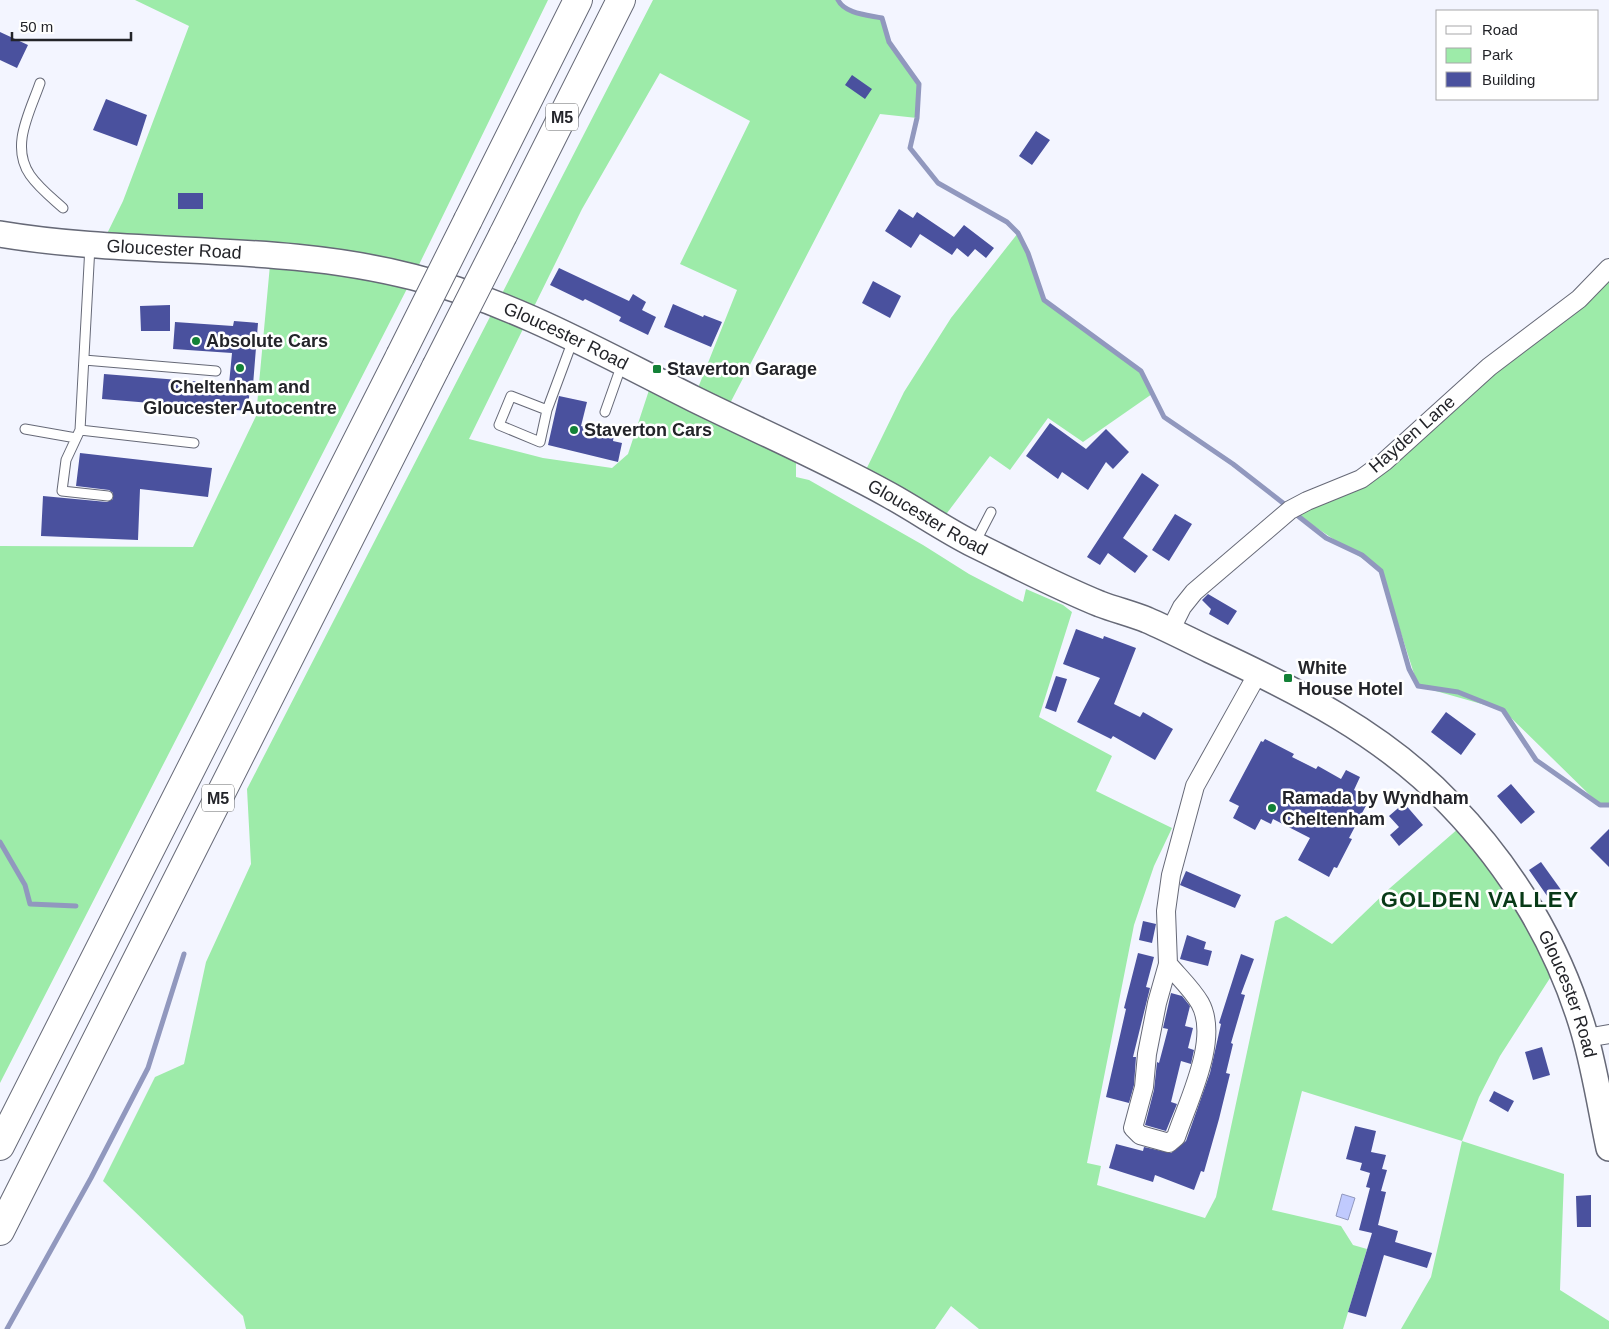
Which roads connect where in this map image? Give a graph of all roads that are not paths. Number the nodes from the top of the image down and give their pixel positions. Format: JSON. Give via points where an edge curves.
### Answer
{"nodes":[{"id":1,"x":578,"y":0,"type":"edge"},
{"id":2,"x":621,"y":0,"type":"edge"},
{"id":3,"x":40,"y":83,"type":"dead end"},
{"id":4,"x":63,"y":208,"type":"dead end"},
{"id":5,"x":0,"y":234,"type":"edge"},
{"id":6,"x":90,"y":245,"type":"junction"},
{"id":7,"x":1609,"y":268,"type":"edge"},
{"id":8,"x":574,"y":338,"type":"junction"},
{"id":9,"x":84,"y":360,"type":"junction"},
{"id":10,"x":623,"y":362,"type":"junction"},
{"id":11,"x":216,"y":371,"type":"dead end"},
{"id":12,"x":547,"y":410,"type":"junction"},
{"id":13,"x":605,"y":412,"type":"dead end"},
{"id":14,"x":25,"y":429,"type":"dead end"},
{"id":15,"x":78,"y":434,"type":"junction"},
{"id":16,"x":194,"y":443,"type":"dead end"},
{"id":17,"x":108,"y":496,"type":"dead end"},
{"id":18,"x":991,"y":512,"type":"dead end"},
{"id":19,"x":974,"y":545,"type":"junction"},
{"id":20,"x":1170,"y":631,"type":"junction"},
{"id":21,"x":1258,"y":672,"type":"junction"},
{"id":22,"x":1168,"y":964,"type":"junction"},
{"id":23,"x":1597,"y":1036,"type":"edge"},
{"id":24,"x":0,"y":1146,"type":"edge"},
{"id":25,"x":1609,"y":1148,"type":"edge"},
{"id":26,"x":0,"y":1231,"type":"edge"}],
"edges":[{"from":1,"to":24,"type":"highway","number":"M5","bridge":true},
{"from":2,"to":26,"type":"highway","number":"M5","bridge":true},
{"from":3,"to":4,"type":"lane","via":[[22,134],[21,150],[30,176]]},
{"from":5,"to":6,"type":"main road","name":"Gloucester Road"},
{"from":6,"to":8,"type":"main road","name":"Gloucester Road","via":[[271,254],[370,268],[456,290],[529,316]]},
{"from":6,"to":9,"type":"lane"},
{"from":7,"to":20,"type":"street","name":"Hayden Lane","via":[[1579,299],[1489,367],[1384,462],[1361,479],[1290,510],[1194,592]]},
{"from":8,"to":10,"type":"main road","name":"Gloucester Road"},
{"from":8,"to":12,"type":"lane"},
{"from":9,"to":11,"type":"lane"},
{"from":9,"to":15,"type":"lane"},
{"from":10,"to":13,"type":"lane"},
{"from":10,"to":19,"type":"main road","name":"Gloucester Road","via":[[892,496]]},
{"from":12,"to":12,"type":"lane","via":[[540,442],[499,425],[511,396]]},
{"from":14,"to":15,"type":"lane"},
{"from":15,"to":16,"type":"lane"},
{"from":15,"to":17,"type":"lane","via":[[66,460],[62,491]]},
{"from":18,"to":19,"type":"lane"},
{"from":19,"to":20,"type":"main road","name":"Gloucester Road","via":[[1078,594]]},
{"from":20,"to":21,"type":"main road","name":"Gloucester Road"},
{"from":21,"to":22,"type":"street","via":[[1195,786],[1171,875],[1166,911]]},
{"from":21,"to":23,"type":"main road","name":"Gloucester Road","via":[[1340,717],[1382,745],[1424,779],[1467,821],[1502,865],[1543,930],[1569,988]]},
{"from":22,"to":22,"type":"street","via":[[1156,1003],[1144,1087],[1133,1128],[1140,1135],[1170,1143],[1176,1137],[1205,1052],[1205,1023],[1200,1003]]},
{"from":23,"to":25,"type":"main road","name":"Gloucester Road"}]}
